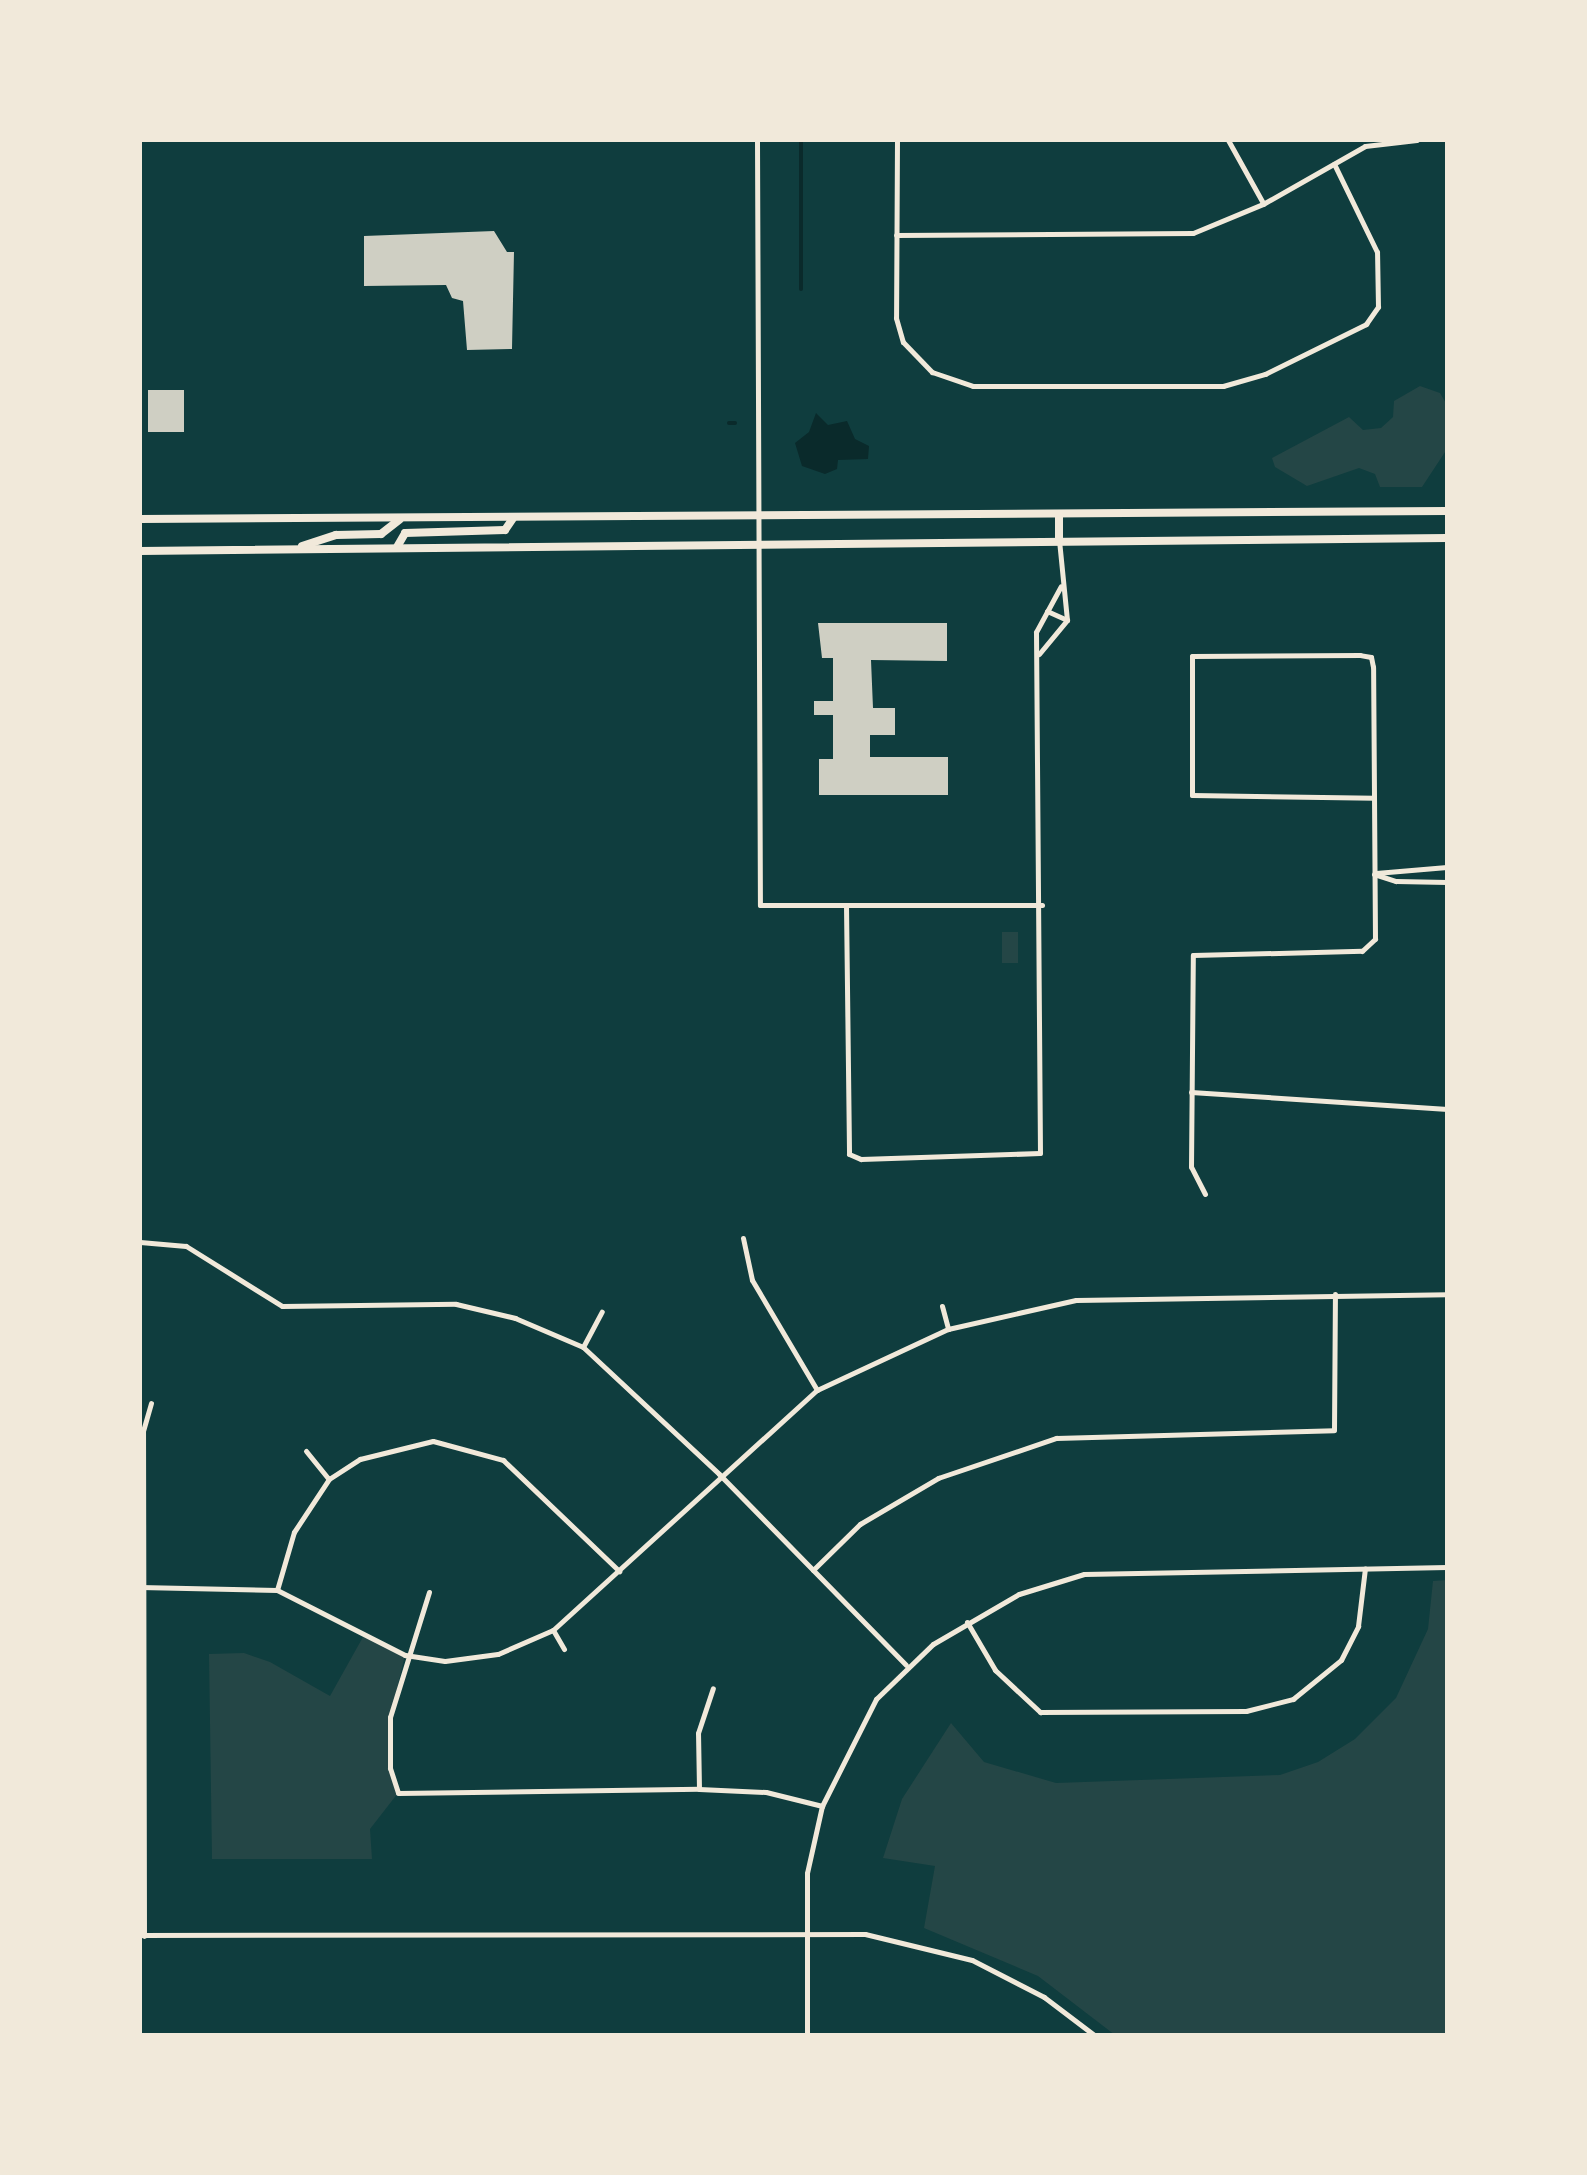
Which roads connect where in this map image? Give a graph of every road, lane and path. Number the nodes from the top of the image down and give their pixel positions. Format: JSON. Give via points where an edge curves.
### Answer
{"nodes":[{"id":1,"x":757,"y":140,"type":"edge"},
{"id":2,"x":897,"y":140,"type":"edge"},
{"id":3,"x":1228,"y":140,"type":"edge"},
{"id":4,"x":1416,"y":140,"type":"edge"},
{"id":5,"x":1334,"y":164,"type":"junction"},
{"id":6,"x":1264,"y":204,"type":"junction"},
{"id":7,"x":896,"y":235,"type":"junction"},
{"id":8,"x":1447,"y":511,"type":"edge"},
{"id":9,"x":1059,"y":514,"type":"junction"},
{"id":10,"x":759,"y":517,"type":"junction"},
{"id":11,"x":514,"y":518,"type":"junction"},
{"id":12,"x":400,"y":519,"type":"junction"},
{"id":13,"x":140,"y":520,"type":"edge"},
{"id":14,"x":1447,"y":538,"type":"edge"},
{"id":15,"x":1059,"y":540,"type":"junction"},
{"id":16,"x":759,"y":543,"type":"junction"},
{"id":17,"x":397,"y":547,"type":"junction"},
{"id":18,"x":291,"y":549,"type":"junction"},
{"id":19,"x":140,"y":551,"type":"edge"},
{"id":20,"x":1060,"y":586,"type":"junction"},
{"id":21,"x":1047,"y":610,"type":"junction"},
{"id":22,"x":1067,"y":620,"type":"junction"},
{"id":23,"x":1037,"y":657,"type":"junction"},
{"id":24,"x":1374,"y":798,"type":"junction"},
{"id":25,"x":1447,"y":867,"type":"edge"},
{"id":26,"x":1374,"y":874,"type":"junction"},
{"id":27,"x":1447,"y":882,"type":"edge"},
{"id":28,"x":846,"y":904,"type":"junction"},
{"id":29,"x":1042,"y":905,"type":"junction"},
{"id":30,"x":1191,"y":1092,"type":"junction"},
{"id":31,"x":1447,"y":1109,"type":"edge"},
{"id":32,"x":1204,"y":1194,"type":"dead end"},
{"id":33,"x":742,"y":1238,"type":"dead end"},
{"id":34,"x":140,"y":1242,"type":"edge"},
{"id":35,"x":1335,"y":1294,"type":"junction"},
{"id":36,"x":1447,"y":1294,"type":"edge"},
{"id":37,"x":942,"y":1306,"type":"dead end"},
{"id":38,"x":602,"y":1312,"type":"dead end"},
{"id":39,"x":948,"y":1329,"type":"junction"},
{"id":40,"x":583,"y":1347,"type":"junction"},
{"id":41,"x":817,"y":1390,"type":"junction"},
{"id":42,"x":151,"y":1402,"type":"dead end"},
{"id":43,"x":306,"y":1451,"type":"dead end"},
{"id":44,"x":719,"y":1474,"type":"junction"},
{"id":45,"x":329,"y":1479,"type":"junction"},
{"id":46,"x":1447,"y":1567,"type":"edge"},
{"id":47,"x":1366,"y":1568,"type":"junction"},
{"id":48,"x":813,"y":1570,"type":"junction"},
{"id":49,"x":619,"y":1571,"type":"junction"},
{"id":50,"x":141,"y":1587,"type":"edge"},
{"id":51,"x":277,"y":1590,"type":"junction"},
{"id":52,"x":429,"y":1592,"type":"dead end"},
{"id":53,"x":967,"y":1622,"type":"junction"},
{"id":54,"x":553,"y":1630,"type":"junction"},
{"id":55,"x":564,"y":1649,"type":"dead end"},
{"id":56,"x":405,"y":1654,"type":"junction"},
{"id":57,"x":906,"y":1665,"type":"junction"},
{"id":58,"x":713,"y":1688,"type":"dead end"},
{"id":59,"x":699,"y":1788,"type":"junction"},
{"id":60,"x":822,"y":1806,"type":"junction"},
{"id":61,"x":807,"y":1932,"type":"junction"},
{"id":62,"x":141,"y":1936,"type":"edge"},
{"id":63,"x":808,"y":2035,"type":"edge"},
{"id":64,"x":1094,"y":2035,"type":"edge"}],
"edges":[{"from":1,"to":10,"type":"street"},
{"from":2,"to":7,"type":"street"},
{"from":3,"to":6,"type":"street"},
{"from":4,"to":5,"type":"street","via":[[1365,146]]},
{"from":5,"to":6,"type":"street"},
{"from":5,"to":7,"type":"street","via":[[1377,252],[1374,319],[1265,374],[1224,386],[949,381],[916,361],[896,318]]},
{"from":6,"to":7,"type":"street","via":[[1176,235]]},
{"from":8,"to":9,"type":"main road"},
{"from":9,"to":10,"type":"main road"},
{"from":9,"to":15,"type":"main road"},
{"from":10,"to":11,"type":"main road"},
{"from":10,"to":16,"type":"street"},
{"from":11,"to":12,"type":"main road"},
{"from":11,"to":17,"type":"main road","via":[[505,530],[405,532]]},
{"from":12,"to":13,"type":"main road"},
{"from":12,"to":18,"type":"main road","via":[[381,534],[336,535]]},
{"from":14,"to":15,"type":"main road"},
{"from":15,"to":16,"type":"main road"},
{"from":15,"to":20,"type":"street"},
{"from":16,"to":17,"type":"main road"},
{"from":16,"to":28,"type":"street","via":[[760,905]]},
{"from":17,"to":18,"type":"main road"},
{"from":18,"to":19,"type":"main road"},
{"from":20,"to":21,"type":"street"},
{"from":20,"to":22,"type":"street","via":[[1070,599]]},
{"from":21,"to":22,"type":"street"},
{"from":21,"to":23,"type":"street","via":[[1036,632]]},
{"from":22,"to":23,"type":"street"},
{"from":23,"to":29,"type":"street"},
{"from":24,"to":24,"type":"street","via":[[1371,658],[1192,656],[1192,795]]},
{"from":24,"to":26,"type":"street"},
{"from":25,"to":26,"type":"street"},
{"from":26,"to":27,"type":"street","via":[[1396,882]]},
{"from":26,"to":30,"type":"street","via":[[1372,947],[1194,955]]},
{"from":28,"to":29,"type":"street"},
{"from":28,"to":29,"type":"street","via":[[849,1154],[861,1159],[1040,1154]]},
{"from":30,"to":31,"type":"street"},
{"from":30,"to":32,"type":"street","via":[[1190,1167]]},
{"from":33,"to":41,"type":"street","via":[[752,1280]]},
{"from":34,"to":40,"type":"street","via":[[186,1246],[282,1306],[456,1304],[514,1318]]},
{"from":35,"to":36,"type":"street"},
{"from":35,"to":39,"type":"street","via":[[1076,1300]]},
{"from":35,"to":48,"type":"street","via":[[1334,1430],[1118,1432],[1026,1446],[938,1478],[860,1524]]},
{"from":37,"to":39,"type":"street"},
{"from":38,"to":40,"type":"street"},
{"from":39,"to":41,"type":"street"},
{"from":40,"to":44,"type":"street"},
{"from":41,"to":44,"type":"street"},
{"from":42,"to":50,"type":"street","via":[[144,1431]]},
{"from":43,"to":45,"type":"street"},
{"from":44,"to":48,"type":"street"},
{"from":44,"to":49,"type":"street"},
{"from":45,"to":49,"type":"street","via":[[360,1459],[406,1444],[459,1444],[528,1478]]},
{"from":45,"to":51,"type":"street","via":[[294,1532]]},
{"from":46,"to":47,"type":"street"},
{"from":47,"to":53,"type":"street","via":[[1084,1574],[1019,1594]]},
{"from":47,"to":53,"type":"street","via":[[1358,1626],[1341,1660],[1293,1699],[1246,1711],[1040,1712],[1007,1684]]},
{"from":48,"to":57,"type":"street"},
{"from":49,"to":54,"type":"street"},
{"from":50,"to":51,"type":"street"},
{"from":50,"to":62,"type":"street"},
{"from":51,"to":56,"type":"street"},
{"from":52,"to":56,"type":"street"},
{"from":53,"to":57,"type":"street"},
{"from":54,"to":55,"type":"street"},
{"from":54,"to":56,"type":"street","via":[[498,1654],[445,1661]]},
{"from":56,"to":59,"type":"street","via":[[390,1718],[398,1793]]},
{"from":57,"to":60,"type":"street","via":[[865,1716]]},
{"from":58,"to":59,"type":"street","via":[[698,1733]]},
{"from":59,"to":60,"type":"street","via":[[766,1792]]},
{"from":60,"to":61,"type":"street","via":[[808,1874]]},
{"from":61,"to":62,"type":"street"},
{"from":61,"to":63,"type":"street"},
{"from":61,"to":64,"type":"street","via":[[892,1938],[972,1960],[1044,1997]]}]}
